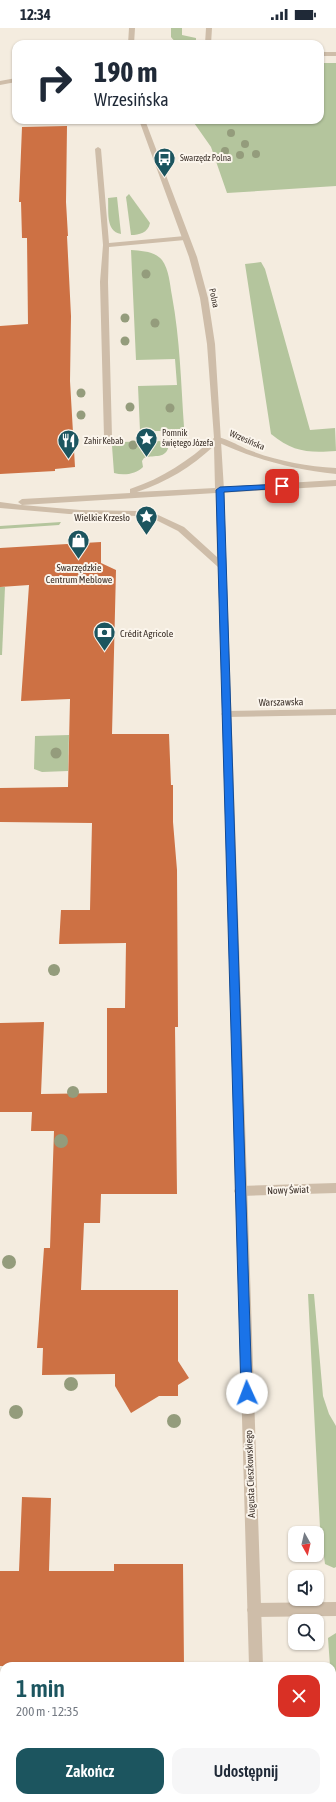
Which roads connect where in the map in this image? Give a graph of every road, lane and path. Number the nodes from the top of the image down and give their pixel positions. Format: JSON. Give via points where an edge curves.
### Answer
{"nodes":[{"id":1,"x":132,"y":28,"type":"edge"},
{"id":2,"x":210,"y":28,"type":"edge"},
{"id":3,"x":131,"y":40,"type":"edge"},
{"id":4,"x":208,"y":40,"type":"edge"},
{"id":5,"x":324,"y":54,"type":"edge"},
{"id":6,"x":336,"y":54,"type":"edge"},
{"id":7,"x":12,"y":81,"type":"edge"},
{"id":8,"x":0,"y":83,"type":"edge"},
{"id":9,"x":143,"y":124,"type":"edge"},
{"id":10,"x":98,"y":149,"type":"dead end"},
{"id":11,"x":185,"y":238,"type":"junction"},
{"id":12,"x":106,"y":245,"type":"junction"},
{"id":13,"x":108,"y":437,"type":"dead end"},
{"id":14,"x":218,"y":439,"type":"junction"},
{"id":15,"x":336,"y":471,"type":"edge"},
{"id":16,"x":336,"y":483,"type":"edge"},
{"id":17,"x":220,"y":490,"type":"junction"},
{"id":18,"x":118,"y":496,"type":"junction"},
{"id":19,"x":0,"y":504,"type":"edge"},
{"id":20,"x":222,"y":566,"type":"junction"},
{"id":21,"x":336,"y":712,"type":"edge"},
{"id":22,"x":226,"y":714,"type":"junction"},
{"id":23,"x":336,"y":1188,"type":"edge"},
{"id":24,"x":240,"y":1191,"type":"junction"},
{"id":25,"x":336,"y":1609,"type":"edge"},
{"id":26,"x":254,"y":1610,"type":"junction"},
{"id":27,"x":256,"y":1662,"type":"edge"}],
"edges":[{"from":1,"to":3,"type":"street"},
{"from":2,"to":4,"type":"street"},
{"from":5,"to":6,"type":"street"},
{"from":7,"to":8,"type":"street"},
{"from":9,"to":11,"type":"street","name":"Polna"},
{"from":10,"to":12,"type":"street"},
{"from":11,"to":12,"type":"street"},
{"from":11,"to":14,"type":"street","name":"Polna","via":[[199,277],[208,322]]},
{"from":12,"to":13,"type":"street","via":[[104,282]]},
{"from":14,"to":15,"type":"street","name":"Wrzesińska","via":[[285,465]]},
{"from":14,"to":17,"type":"street","name":"Polna"},
{"from":14,"to":18,"type":"street","name":"Wrzesińska","via":[[171,476]]},
{"from":16,"to":17,"type":"street","name":"Wrzesińska"},
{"from":17,"to":18,"type":"street","name":"Wrzesińska"},
{"from":17,"to":20,"type":"street","name":"Augusta Cieszkowskiego"},
{"from":18,"to":19,"type":"street","name":"Wrzesińska"},
{"from":19,"to":20,"type":"street","name":"Wrzesińska","via":[[92,513],[144,514],[165,520],[180,529]]},
{"from":20,"to":22,"type":"street","name":"Augusta Cieszkowskiego"},
{"from":21,"to":22,"type":"street","name":"Warszawska"},
{"from":22,"to":24,"type":"street","name":"Augusta Cieszkowskiego"},
{"from":23,"to":24,"type":"street","name":"Nowy Świat"},
{"from":24,"to":26,"type":"street","name":"Augusta Cieszkowskiego"},
{"from":25,"to":26,"type":"street"},
{"from":26,"to":27,"type":"street","name":"Augusta Cieszkowskiego"}]}
